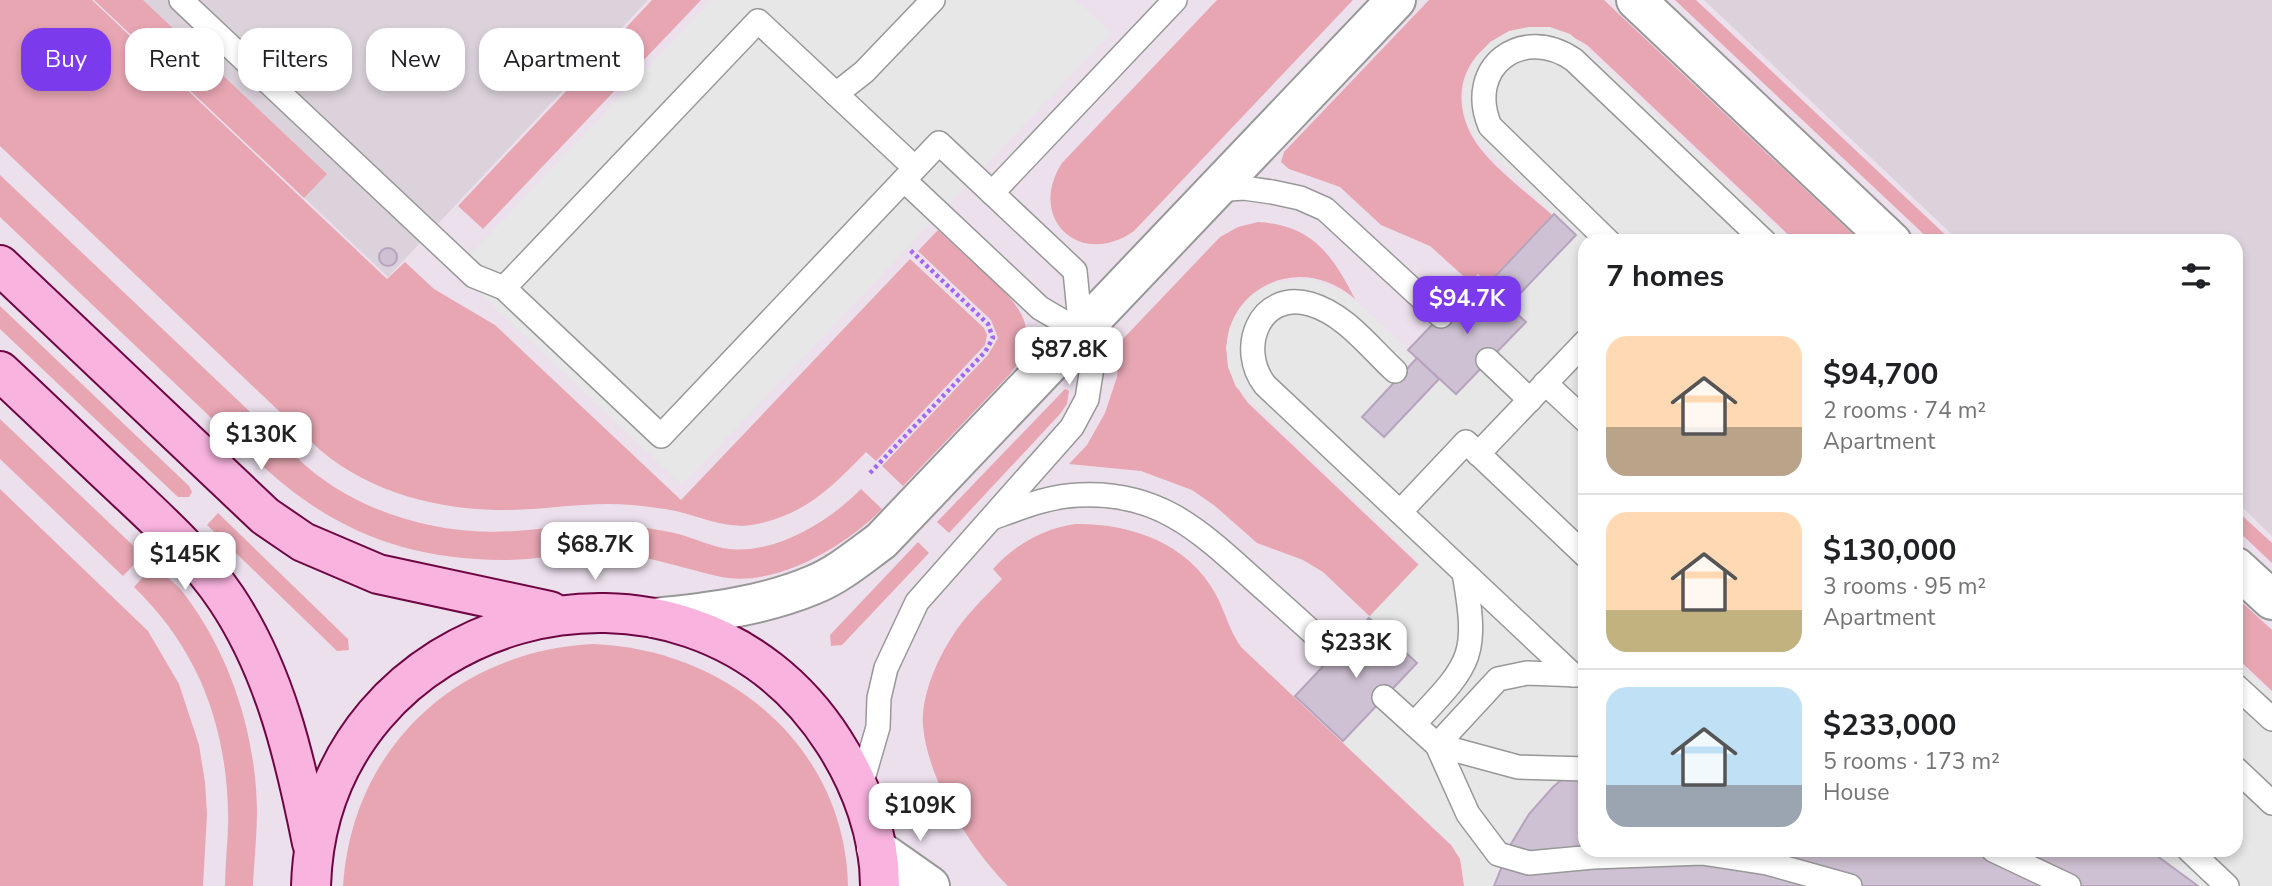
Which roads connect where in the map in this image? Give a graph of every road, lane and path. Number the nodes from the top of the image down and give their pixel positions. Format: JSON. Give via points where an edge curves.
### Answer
{"nodes":[{"id":1,"x":181,"y":0,"type":"edge"},
{"id":2,"x":933,"y":0,"type":"edge"},
{"id":3,"x":1175,"y":0,"type":"edge"},
{"id":4,"x":1396,"y":0,"type":"edge"},
{"id":5,"x":1636,"y":0,"type":"edge"},
{"id":6,"x":836,"y":94,"type":"junction"},
{"id":7,"x":910,"y":174,"type":"junction"},
{"id":8,"x":1215,"y":190,"type":"junction"},
{"id":9,"x":992,"y":193,"type":"junction"},
{"id":10,"x":1601,"y":234,"type":"edge"},
{"id":11,"x":1757,"y":234,"type":"edge"},
{"id":12,"x":1884,"y":234,"type":"edge"},
{"id":13,"x":910,"y":250,"type":"dead end"},
{"id":14,"x":0,"y":265,"type":"edge"},
{"id":15,"x":504,"y":289,"type":"junction"},
{"id":16,"x":1441,"y":316,"type":"dead end"},
{"id":17,"x":1081,"y":332,"type":"junction"},
{"id":18,"x":1578,"y":349,"type":"edge"},
{"id":19,"x":1488,"y":360,"type":"dead end"},
{"id":20,"x":0,"y":371,"type":"edge"},
{"id":21,"x":1395,"y":371,"type":"dead end"},
{"id":22,"x":1537,"y":391,"type":"junction"},
{"id":23,"x":1578,"y":416,"type":"edge"},
{"id":24,"x":1478,"y":454,"type":"junction"},
{"id":25,"x":870,"y":473,"type":"dead end"},
{"id":26,"x":1400,"y":512,"type":"junction"},
{"id":27,"x":989,"y":519,"type":"junction"},
{"id":28,"x":1578,"y":548,"type":"edge"},
{"id":29,"x":1464,"y":573,"type":"junction"},
{"id":30,"x":2243,"y":573,"type":"edge"},
{"id":31,"x":2272,"y":600,"type":"edge"},
{"id":32,"x":562,"y":614,"type":"junction"},
{"id":33,"x":654,"y":618,"type":"junction"},
{"id":34,"x":1335,"y":653,"type":"dead end"},
{"id":35,"x":1578,"y":674,"type":"edge"},
{"id":36,"x":1578,"y":675,"type":"edge"},
{"id":37,"x":2243,"y":692,"type":"edge"},
{"id":38,"x":1384,"y":697,"type":"dead end"},
{"id":39,"x":2272,"y":719,"type":"edge"},
{"id":40,"x":1414,"y":724,"type":"junction"},
{"id":41,"x":1437,"y":745,"type":"junction"},
{"id":42,"x":1578,"y":769,"type":"edge"},
{"id":43,"x":2243,"y":781,"type":"edge"},
{"id":44,"x":860,"y":789,"type":"junction"},
{"id":45,"x":2272,"y":803,"type":"edge"},
{"id":46,"x":876,"y":848,"type":"junction"},
{"id":47,"x":1593,"y":857,"type":"edge"},
{"id":48,"x":1728,"y":857,"type":"edge"},
{"id":49,"x":2008,"y":857,"type":"edge"},
{"id":50,"x":2196,"y":857,"type":"edge"},
{"id":51,"x":312,"y":869,"type":"edge"},
{"id":52,"x":880,"y":886,"type":"edge"},
{"id":53,"x":930,"y":886,"type":"edge"},
{"id":54,"x":1850,"y":886,"type":"edge"},
{"id":55,"x":2069,"y":886,"type":"edge"},
{"id":56,"x":2227,"y":886,"type":"edge"}],
"edges":[{"from":1,"to":15,"type":"lane","via":[[474,276]]},
{"from":2,"to":6,"type":"lane","via":[[864,72]]},
{"from":3,"to":9,"type":"lane"},
{"from":4,"to":8,"type":"street"},
{"from":5,"to":12,"type":"street"},
{"from":6,"to":7,"type":"lane"},
{"from":6,"to":15,"type":"lane","via":[[758,21]]},
{"from":7,"to":9,"type":"lane","via":[[939,143]]},
{"from":7,"to":15,"type":"lane","via":[[661,436]]},
{"from":7,"to":17,"type":"lane","via":[[1040,308]]},
{"from":8,"to":16,"type":"lane","via":[[1272,192],[1325,209]]},
{"from":8,"to":17,"type":"street"},
{"from":9,"to":17,"type":"lane","via":[[1075,271]]},
{"from":10,"to":11,"type":"lane","via":[[1490,126],[1484,112],[1485,82],[1497,63],[1516,49],[1546,46],[1574,60]]},
{"from":13,"to":25,"type":"path","via":[[988,324],[993,338],[985,352]]},
{"from":14,"to":32,"type":"street","via":[[265,516],[303,542],[378,574]]},
{"from":17,"to":27,"type":"lane","via":[[1091,352],[1087,399],[1079,415]]},
{"from":17,"to":33,"type":"street","via":[[911,511],[850,565],[814,585],[761,602]]},
{"from":18,"to":22,"type":"lane"},
{"from":19,"to":22,"type":"lane"},
{"from":20,"to":51,"type":"street","via":[[173,535],[226,597],[251,639],[272,689],[298,770]]},
{"from":21,"to":26,"type":"lane","via":[[1334,313],[1307,303],[1280,306],[1259,322],[1253,335],[1252,362],[1265,385]]},
{"from":22,"to":23,"type":"lane"},
{"from":22,"to":24,"type":"lane"},
{"from":24,"to":26,"type":"lane","via":[[1466,442]]},
{"from":24,"to":28,"type":"lane"},
{"from":26,"to":29,"type":"lane"},
{"from":27,"to":34,"type":"lane","via":[[1078,495],[1106,495],[1153,505],[1201,531]]},
{"from":27,"to":44,"type":"lane","via":[[917,602],[895,644]]},
{"from":29,"to":35,"type":"lane"},
{"from":29,"to":40,"type":"lane","via":[[1471,638],[1466,663]]},
{"from":30,"to":31,"type":"street"},
{"from":32,"to":33,"type":"street","via":[[624,613]]},
{"from":32,"to":51,"type":"street","via":[[473,639],[398,691],[376,714],[342,765],[330,792]]},
{"from":33,"to":44,"type":"street","via":[[713,637],[782,682],[830,735]]},
{"from":36,"to":41,"type":"lane","via":[[1527,673],[1498,679]]},
{"from":37,"to":39,"type":"lane"},
{"from":38,"to":40,"type":"lane"},
{"from":40,"to":41,"type":"lane"},
{"from":41,"to":42,"type":"lane","via":[[1518,767]]},
{"from":41,"to":47,"type":"lane","via":[[1468,814],[1498,854],[1530,863]]},
{"from":43,"to":45,"type":"lane"},
{"from":44,"to":46,"type":"street"},
{"from":46,"to":52,"type":"street"},
{"from":46,"to":53,"type":"street"},
{"from":48,"to":54,"type":"lane"},
{"from":49,"to":55,"type":"lane"},
{"from":50,"to":56,"type":"lane"}]}
